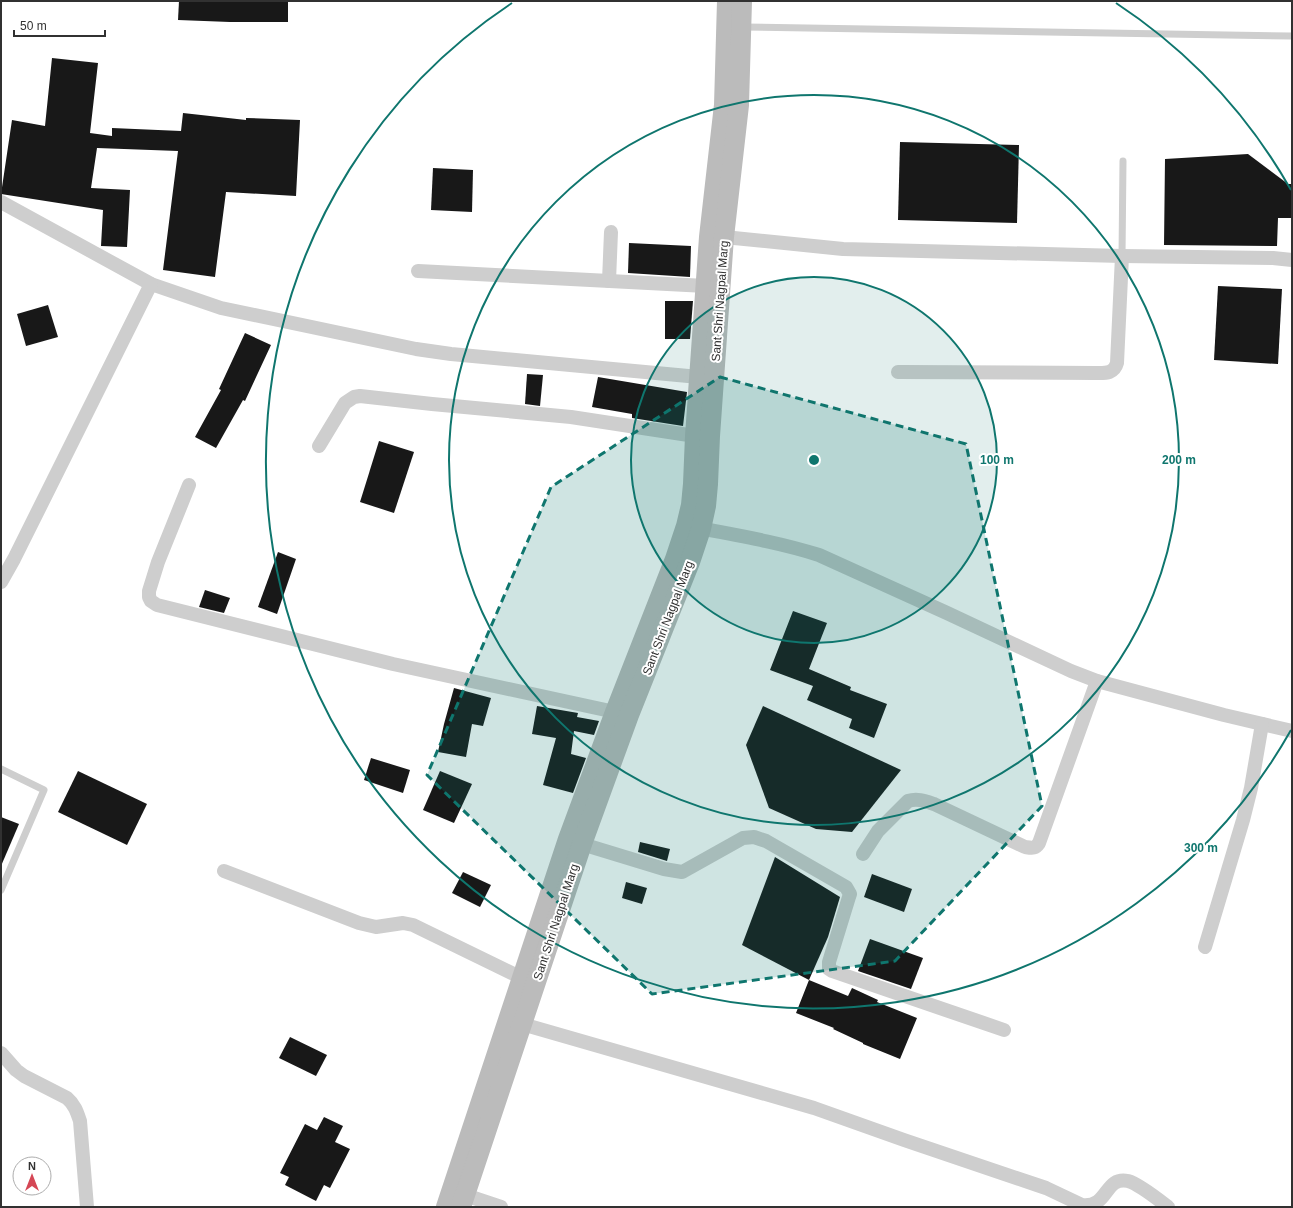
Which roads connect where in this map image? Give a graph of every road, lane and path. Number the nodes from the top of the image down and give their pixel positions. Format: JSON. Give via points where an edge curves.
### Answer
{"nodes":[{"id":1,"x":728,"y":1,"type":"edge"},
{"id":2,"x":742,"y":1,"type":"edge"},
{"id":3,"x":741,"y":26,"type":"junction"},
{"id":4,"x":1291,"y":36,"type":"edge"},
{"id":5,"x":1123,"y":161,"type":"dead end"},
{"id":6,"x":1,"y":202,"type":"edge"},
{"id":7,"x":611,"y":232,"type":"dead end"},
{"id":8,"x":724,"y":237,"type":"junction"},
{"id":9,"x":1122,"y":256,"type":"junction"},
{"id":10,"x":1292,"y":260,"type":"edge"},
{"id":11,"x":418,"y":271,"type":"dead end"},
{"id":12,"x":609,"y":281,"type":"junction"},
{"id":13,"x":151,"y":284,"type":"junction"},
{"id":14,"x":706,"y":286,"type":"junction"},
{"id":15,"x":898,"y":372,"type":"dead end"},
{"id":16,"x":699,"y":377,"type":"junction"},
{"id":17,"x":695,"y":436,"type":"junction"},
{"id":18,"x":319,"y":446,"type":"dead end"},
{"id":19,"x":189,"y":485,"type":"dead end"},
{"id":20,"x":694,"y":527,"type":"junction"},
{"id":21,"x":1,"y":582,"type":"edge"},
{"id":22,"x":1097,"y":681,"type":"junction"},
{"id":23,"x":615,"y":712,"type":"junction"},
{"id":24,"x":1262,"y":724,"type":"junction"},
{"id":25,"x":1292,"y":731,"type":"edge"},
{"id":26,"x":1,"y":769,"type":"edge"},
{"id":27,"x":582,"y":844,"type":"junction"},
{"id":28,"x":863,"y":854,"type":"dead end"},
{"id":29,"x":224,"y":871,"type":"dead end"},
{"id":30,"x":1,"y":890,"type":"edge"},
{"id":31,"x":1205,"y":947,"type":"dead end"},
{"id":32,"x":522,"y":978,"type":"junction"},
{"id":33,"x":522,"y":1024,"type":"junction"},
{"id":34,"x":1004,"y":1030,"type":"dead end"},
{"id":35,"x":1,"y":1053,"type":"edge"},
{"id":36,"x":463,"y":1201,"type":"edge"},
{"id":37,"x":87,"y":1207,"type":"edge"},
{"id":38,"x":446,"y":1207,"type":"edge"},
{"id":39,"x":501,"y":1207,"type":"edge"},
{"id":40,"x":1168,"y":1207,"type":"edge"}],
"edges":[{"from":1,"to":14,"type":"main road","name":"Sant Shri Nagpal Marg","via":[[724,105]]},
{"from":2,"to":3,"type":"main road","name":"Sant Shri Nagpal Marg"},
{"from":3,"to":4,"type":"lane"},
{"from":3,"to":8,"type":"main road","name":"Sant Shri Nagpal Marg","via":[[739,105]]},
{"from":5,"to":9,"type":"lane"},
{"from":6,"to":13,"type":"street"},
{"from":7,"to":12,"type":"street"},
{"from":8,"to":9,"type":"street","via":[[843,249]]},
{"from":8,"to":20,"type":"main road","name":"Sant Shri Nagpal Marg","via":[[706,506]]},
{"from":9,"to":10,"type":"street"},
{"from":9,"to":15,"type":"street","via":[[1117,363],[1110,372]]},
{"from":11,"to":12,"type":"street"},
{"from":12,"to":14,"type":"street"},
{"from":13,"to":16,"type":"street","via":[[221,308],[416,349]]},
{"from":13,"to":21,"type":"street"},
{"from":14,"to":16,"type":"main road","name":"Sant Shri Nagpal Marg"},
{"from":16,"to":17,"type":"main road","name":"Sant Shri Nagpal Marg"},
{"from":17,"to":18,"type":"street","via":[[570,417],[360,396],[345,403]]},
{"from":17,"to":20,"type":"main road","name":"Sant Shri Nagpal Marg","via":[[691,505]]},
{"from":19,"to":23,"type":"street","via":[[149,591],[151,601],[158,605],[393,664]]},
{"from":20,"to":22,"type":"street","via":[[773,542],[819,555]]},
{"from":20,"to":23,"type":"main road","name":"Sant Shri Nagpal Marg","via":[[675,559]]},
{"from":20,"to":27,"type":"main road","name":"Sant Shri Nagpal Marg","via":[[687,569],[629,715]]},
{"from":22,"to":24,"type":"street"},
{"from":22,"to":28,"type":"street","via":[[1037,847],[1026,847],[934,804],[912,800],[878,831]]},
{"from":23,"to":32,"type":"main road","name":"Sant Shri Nagpal Marg","via":[[568,839]]},
{"from":24,"to":25,"type":"street"},
{"from":24,"to":31,"type":"street","via":[[1243,820]]},
{"from":26,"to":30,"type":"lane","via":[[44,790]]},
{"from":27,"to":33,"type":"main road","name":"Sant Shri Nagpal Marg"},
{"from":27,"to":34,"type":"street","via":[[682,872],[743,838],[766,841],[848,890],[850,894],[828,966],[832,972]]},
{"from":29,"to":32,"type":"street","via":[[359,924],[414,925]]},
{"from":32,"to":38,"type":"main road","name":"Sant Shri Nagpal Marg"},
{"from":33,"to":36,"type":"main road","name":"Sant Shri Nagpal Marg"},
{"from":33,"to":40,"type":"street","via":[[814,1108],[1046,1188],[1082,1205],[1095,1206],[1112,1186],[1122,1181],[1132,1183]]},
{"from":35,"to":37,"type":"street","via":[[24,1076],[67,1098],[77,1110]]},
{"from":36,"to":39,"type":"street"}]}
